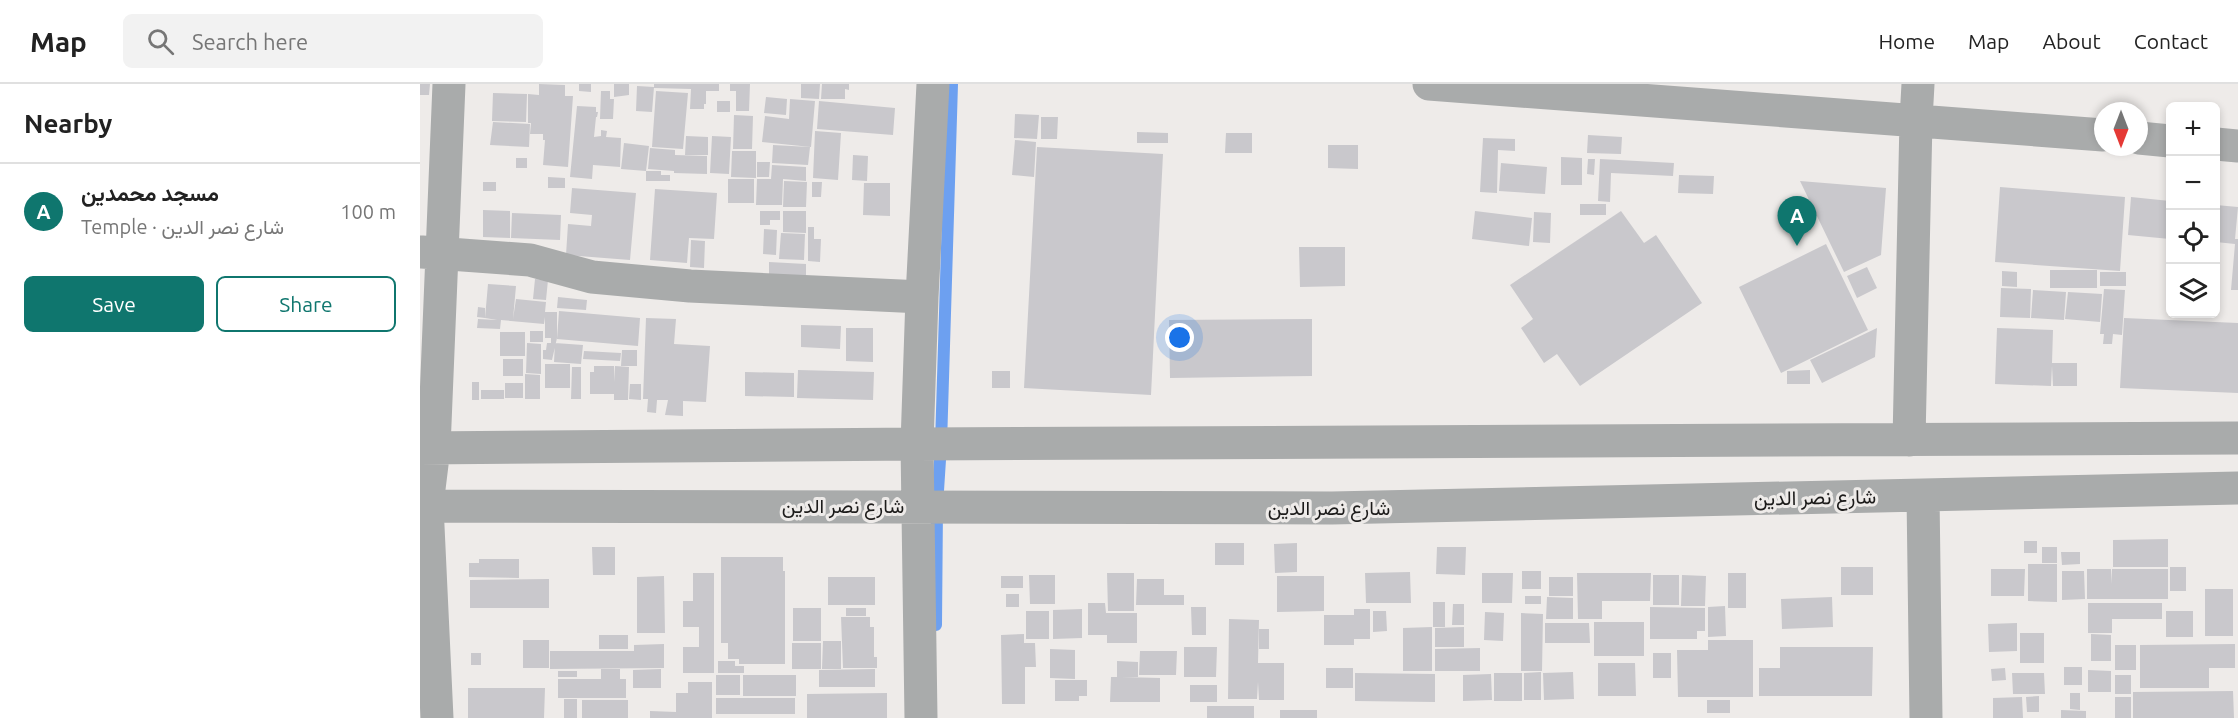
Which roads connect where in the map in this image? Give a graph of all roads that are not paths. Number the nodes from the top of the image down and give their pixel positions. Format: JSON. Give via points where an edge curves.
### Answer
{"nodes":[{"id":1,"x":448,"y":84,"type":"edge"},
{"id":2,"x":933,"y":84,"type":"edge"},
{"id":3,"x":1429,"y":84,"type":"edge"},
{"id":4,"x":1918,"y":84,"type":"edge"},
{"id":5,"x":1916,"y":120,"type":"junction"},
{"id":6,"x":2094,"y":134,"type":"edge"},
{"id":7,"x":2148,"y":139,"type":"edge"},
{"id":8,"x":2166,"y":141,"type":"edge"},
{"id":9,"x":2220,"y":144,"type":"edge"},
{"id":10,"x":2238,"y":146,"type":"edge"},
{"id":11,"x":431,"y":253,"type":"edge"},
{"id":12,"x":922,"y":297,"type":"junction"},
{"id":13,"x":2238,"y":438,"type":"edge"},
{"id":14,"x":1909,"y":440,"type":"junction"},
{"id":15,"x":917,"y":444,"type":"junction"},
{"id":16,"x":427,"y":448,"type":"edge"},
{"id":17,"x":2238,"y":488,"type":"edge"},
{"id":18,"x":1923,"y":495,"type":"junction"},
{"id":19,"x":424,"y":506,"type":"edge"},
{"id":20,"x":918,"y":506,"type":"junction"},
{"id":21,"x":437,"y":718,"type":"edge"},
{"id":22,"x":921,"y":718,"type":"edge"},
{"id":23,"x":1926,"y":718,"type":"edge"}],
"edges":[{"from":1,"to":11,"type":"street"},
{"from":2,"to":12,"type":"street"},
{"from":3,"to":5,"type":"street"},
{"from":4,"to":5,"type":"street"},
{"from":5,"to":6,"type":"street"},
{"from":5,"to":14,"type":"street"},
{"from":7,"to":8,"type":"street"},
{"from":9,"to":10,"type":"street"},
{"from":11,"to":12,"type":"street","via":[[530,260],[592,277],[690,286]]},
{"from":11,"to":16,"type":"street"},
{"from":12,"to":15,"type":"street"},
{"from":13,"to":14,"type":"street"},
{"from":14,"to":15,"type":"street"},
{"from":15,"to":16,"type":"street"},
{"from":15,"to":20,"type":"street"},
{"from":16,"to":19,"type":"street"},
{"from":17,"to":18,"type":"street","name":"شارع نصر الدين"},
{"from":18,"to":20,"type":"street","name":"شارع نصر الدين","via":[[1332,508]]},
{"from":18,"to":23,"type":"street"},
{"from":19,"to":20,"type":"street","name":"شارع نصر الدين"},
{"from":19,"to":21,"type":"street"},
{"from":20,"to":22,"type":"street"}]}
